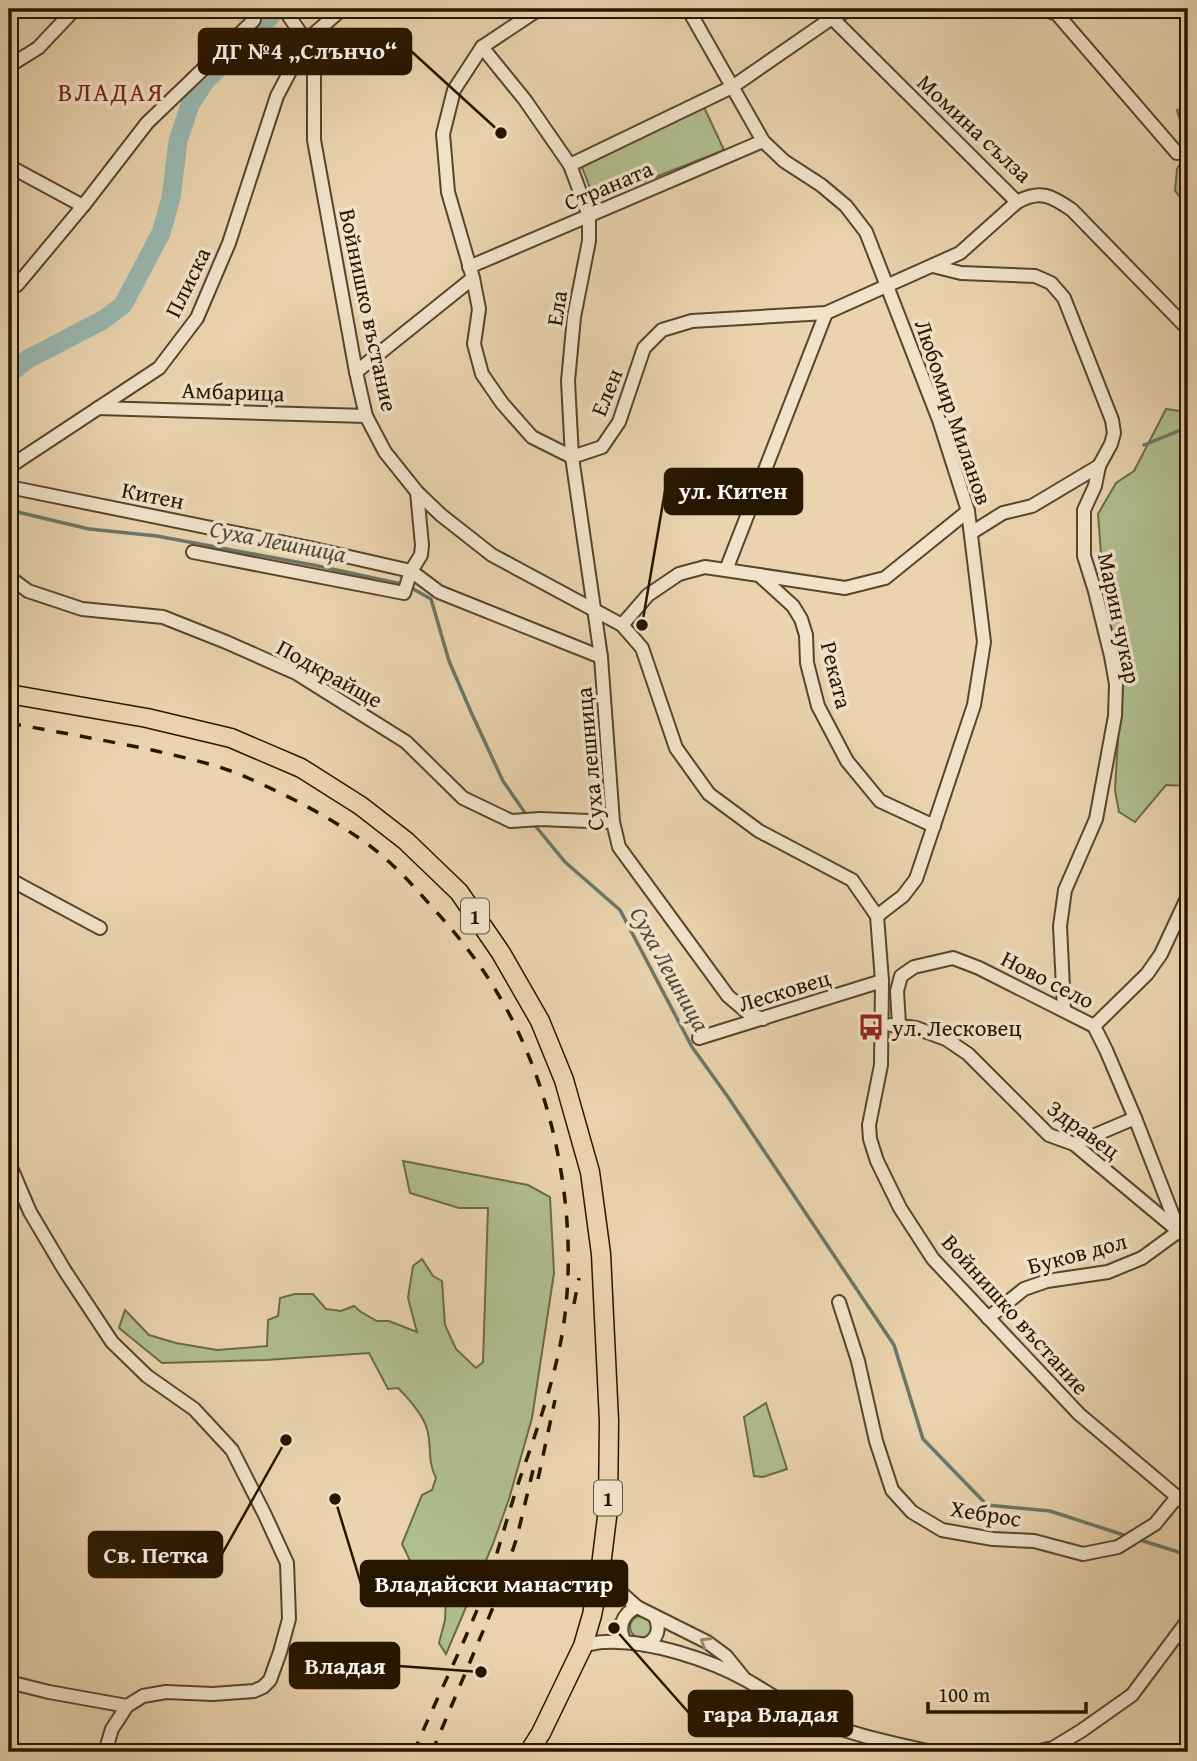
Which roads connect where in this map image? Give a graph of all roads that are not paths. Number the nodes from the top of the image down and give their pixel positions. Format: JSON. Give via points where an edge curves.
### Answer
{"nodes":[{"id":1,"x":75,"y":9,"type":"edge"},
{"id":2,"x":284,"y":9,"type":"edge"},
{"id":3,"x":342,"y":9,"type":"edge"},
{"id":4,"x":539,"y":9,"type":"edge"},
{"id":5,"x":688,"y":9,"type":"edge"},
{"id":6,"x":850,"y":9,"type":"edge"},
{"id":7,"x":1042,"y":9,"type":"edge"},
{"id":8,"x":1063,"y":11,"type":"edge"},
{"id":9,"x":832,"y":18,"type":"junction"},
{"id":10,"x":254,"y":20,"type":"dead end"},
{"id":11,"x":306,"y":41,"type":"junction"},
{"id":12,"x":482,"y":47,"type":"junction"},
{"id":13,"x":9,"y":66,"type":"edge"},
{"id":14,"x":732,"y":87,"type":"junction"},
{"id":15,"x":763,"y":141,"type":"junction"},
{"id":16,"x":1177,"y":153,"type":"dead end"},
{"id":17,"x":570,"y":165,"type":"junction"},
{"id":18,"x":9,"y":166,"type":"edge"},
{"id":19,"x":1017,"y":202,"type":"junction"},
{"id":20,"x":83,"y":206,"type":"junction"},
{"id":21,"x":589,"y":216,"type":"junction"},
{"id":22,"x":933,"y":266,"type":"junction"},
{"id":23,"x":471,"y":273,"type":"junction"},
{"id":24,"x":886,"y":286,"type":"junction"},
{"id":25,"x":9,"y":291,"type":"edge"},
{"id":26,"x":826,"y":313,"type":"junction"},
{"id":27,"x":1188,"y":329,"type":"edge"},
{"id":28,"x":356,"y":372,"type":"junction"},
{"id":29,"x":98,"y":408,"type":"junction"},
{"id":30,"x":366,"y":416,"type":"junction"},
{"id":31,"x":572,"y":457,"type":"junction"},
{"id":32,"x":1099,"y":466,"type":"junction"},
{"id":33,"x":9,"y":467,"type":"edge"},
{"id":34,"x":9,"y":487,"type":"edge"},
{"id":35,"x":417,"y":492,"type":"junction"},
{"id":36,"x":968,"y":511,"type":"junction"},
{"id":37,"x":971,"y":533,"type":"junction"},
{"id":38,"x":193,"y":552,"type":"dead end"},
{"id":39,"x":726,"y":570,"type":"junction"},
{"id":40,"x":411,"y":571,"type":"junction"},
{"id":41,"x":759,"y":575,"type":"junction"},
{"id":42,"x":9,"y":577,"type":"edge"},
{"id":43,"x":592,"y":608,"type":"junction"},
{"id":44,"x":622,"y":625,"type":"junction"},
{"id":45,"x":601,"y":657,"type":"junction"},
{"id":46,"x":9,"y":694,"type":"edge"},
{"id":47,"x":613,"y":822,"type":"junction"},
{"id":48,"x":934,"y":826,"type":"junction"},
{"id":49,"x":9,"y":879,"type":"edge"},
{"id":50,"x":1188,"y":896,"type":"edge"},
{"id":51,"x":877,"y":916,"type":"junction"},
{"id":52,"x":100,"y":928,"type":"dead end"},
{"id":53,"x":882,"y":981,"type":"junction"},
{"id":54,"x":1064,"y":1009,"type":"junction"},
{"id":55,"x":763,"y":1019,"type":"junction"},
{"id":56,"x":881,"y":1025,"type":"junction"},
{"id":57,"x":899,"y":1025,"type":"junction"},
{"id":58,"x":1094,"y":1026,"type":"junction"},
{"id":59,"x":699,"y":1038,"type":"dead end"},
{"id":60,"x":1135,"y":1118,"type":"junction"},
{"id":61,"x":1074,"y":1144,"type":"junction"},
{"id":62,"x":9,"y":1163,"type":"edge"},
{"id":63,"x":1184,"y":1235,"type":"edge"},
{"id":64,"x":839,"y":1302,"type":"dead end"},
{"id":65,"x":988,"y":1318,"type":"junction"},
{"id":66,"x":1177,"y":1497,"type":"junction"},
{"id":67,"x":1188,"y":1506,"type":"edge"},
{"id":68,"x":600,"y":1574,"type":"junction"},
{"id":69,"x":637,"y":1607,"type":"junction"},
{"id":70,"x":655,"y":1617,"type":"junction"},
{"id":71,"x":1188,"y":1620,"type":"edge"},
{"id":72,"x":625,"y":1642,"type":"junction"},
{"id":73,"x":645,"y":1645,"type":"junction"},
{"id":74,"x":583,"y":1646,"type":"junction"},
{"id":75,"x":746,"y":1680,"type":"junction"},
{"id":76,"x":9,"y":1682,"type":"edge"},
{"id":77,"x":127,"y":1706,"type":"junction"},
{"id":78,"x":105,"y":1752,"type":"edge"},
{"id":79,"x":529,"y":1752,"type":"edge"},
{"id":80,"x":932,"y":1752,"type":"edge"},
{"id":81,"x":1034,"y":1752,"type":"edge"}],
"edges":[{"from":1,"to":13,"type":"street","via":[[38,48]]},
{"from":2,"to":11,"type":"street","name":"Войнишко въстание"},
{"from":3,"to":11,"type":"street"},
{"from":4,"to":12,"type":"street"},
{"from":5,"to":14,"type":"street","name":"Любомир Миланов"},
{"from":6,"to":9,"type":"street"},
{"from":7,"to":8,"type":"street"},
{"from":8,"to":16,"type":"street"},
{"from":9,"to":14,"type":"street"},
{"from":9,"to":19,"type":"street","name":"Момина сълза"},
{"from":10,"to":20,"type":"street","via":[[147,123]]},
{"from":11,"to":28,"type":"street","name":"Войнишко въстание","via":[[314,66],[314,140]]},
{"from":11,"to":29,"type":"street","name":"Плиска","via":[[277,96],[229,243],[197,318],[159,368]]},
{"from":12,"to":17,"type":"street","name":"Ела"},
{"from":12,"to":23,"type":"street","via":[[454,90],[443,134],[448,192]]},
{"from":14,"to":15,"type":"street","name":"Любомир Миланов"},
{"from":14,"to":17,"type":"street"},
{"from":15,"to":21,"type":"street","name":"Страната"},
{"from":15,"to":24,"type":"street","name":"Любомир Миланов","via":[[846,206],[866,232]]},
{"from":17,"to":21,"type":"street","name":"Ела"},
{"from":18,"to":20,"type":"street"},
{"from":19,"to":22,"type":"street","name":"Елен","via":[[960,253]]},
{"from":19,"to":27,"type":"street","name":"Момина сълза","via":[[1028,196],[1055,198]]},
{"from":20,"to":25,"type":"street"},
{"from":21,"to":23,"type":"street","name":"Страната"},
{"from":21,"to":31,"type":"street","name":"Ела","via":[[568,381]]},
{"from":22,"to":24,"type":"street","name":"Елен"},
{"from":22,"to":32,"type":"street","name":"Марин чукар","via":[[961,273],[1035,276],[1051,283],[1064,298],[1112,420],[1111,444]]},
{"from":23,"to":28,"type":"street","name":"Страната"},
{"from":23,"to":31,"type":"street","via":[[479,309],[474,344],[482,374],[532,436]]},
{"from":24,"to":26,"type":"street","name":"Елен"},
{"from":24,"to":36,"type":"street","name":"Любомир Миланов","via":[[939,420]]},
{"from":26,"to":31,"type":"street","name":"Елен","via":[[692,321],[662,330],[645,348],[619,422],[602,447]]},
{"from":26,"to":39,"type":"street"},
{"from":28,"to":30,"type":"street","name":"Войнишко въстание"},
{"from":29,"to":30,"type":"street","name":"Амбарица"},
{"from":29,"to":33,"type":"street","name":"Плиска"},
{"from":30,"to":35,"type":"street","name":"Войнишко въстание","via":[[385,452]]},
{"from":31,"to":43,"type":"street","name":"Ела"},
{"from":32,"to":37,"type":"street","via":[[1032,506],[1003,513]]},
{"from":32,"to":54,"type":"street","name":"Марин чукар","via":[[1084,510],[1084,556],[1111,656],[1115,716],[1096,819],[1065,890],[1060,926]]},
{"from":34,"to":40,"type":"street","name":"Китен"},
{"from":35,"to":40,"type":"street","via":[[422,545]]},
{"from":35,"to":43,"type":"street","name":"Войнишко въстание","via":[[492,555]]},
{"from":36,"to":37,"type":"street","name":"Любомир Миланов"},
{"from":36,"to":41,"type":"street","via":[[885,578],[845,588]]},
{"from":37,"to":48,"type":"street","name":"Любомир Миланов","via":[[984,642],[974,705]]},
{"from":38,"to":40,"type":"street","via":[[404,593]]},
{"from":39,"to":41,"type":"street"},
{"from":39,"to":44,"type":"street","via":[[705,567],[679,575],[648,596]]},
{"from":40,"to":45,"type":"street","name":"Китен","via":[[439,592]]},
{"from":41,"to":48,"type":"street","name":"Реката","via":[[802,619],[818,706],[847,761],[880,801]]},
{"from":42,"to":47,"type":"street","name":"Подкрайще","via":[[28,591],[82,609],[163,617],[296,673],[406,742],[463,798],[511,821]]},
{"from":43,"to":44,"type":"street","name":"Войнишко въстание"},
{"from":43,"to":45,"type":"street","name":"Суха лешница"},
{"from":44,"to":51,"type":"street","name":"Войнишко въстание","via":[[642,648],[676,748],[709,794],[759,831],[852,880]]},
{"from":45,"to":47,"type":"street","name":"Суха лешница"},
{"from":46,"to":68,"type":"highway","number":"1","via":[[231,738],[301,768],[406,841],[459,892],[501,953],[540,1021],[565,1080],[590,1172],[601,1254],[609,1421],[608,1509]]},
{"from":47,"to":55,"type":"street","name":"Суха лешница","via":[[619,847],[728,996]]},
{"from":48,"to":51,"type":"street","name":"Любомир Миланов","via":[[916,879]]},
{"from":49,"to":52,"type":"street"},
{"from":50,"to":58,"type":"street","via":[[1147,974]]},
{"from":51,"to":53,"type":"street","name":"Войнишко въстание"},
{"from":53,"to":55,"type":"street","name":"Лесковец"},
{"from":53,"to":56,"type":"street","name":"Войнишко въстание"},
{"from":54,"to":57,"type":"street","name":"Ново село","via":[[953,958],[914,967],[901,976]]},
{"from":54,"to":58,"type":"street","name":"Ново село"},
{"from":55,"to":59,"type":"street","name":"Лесковец"},
{"from":56,"to":57,"type":"street","name":"Здравец"},
{"from":56,"to":65,"type":"street","name":"Войнишко въстание","via":[[881,1065],[869,1125],[873,1151],[900,1208],[933,1259]]},
{"from":57,"to":61,"type":"street","name":"Здравец","via":[[946,1039],[968,1054],[1049,1135]]},
{"from":58,"to":60,"type":"street","name":"Ново село"},
{"from":60,"to":61,"type":"street"},
{"from":60,"to":63,"type":"street","name":"Ново село"},
{"from":61,"to":63,"type":"street","name":"Здравец"},
{"from":62,"to":77,"type":"street","via":[[30,1212],[112,1342],[147,1376],[194,1409],[232,1450],[287,1563],[289,1619],[270,1679],[263,1687],[213,1694],[166,1692],[143,1696]]},
{"from":63,"to":65,"type":"street","name":"Буков дол","via":[[1108,1272],[1024,1289]]},
{"from":64,"to":66,"type":"street","name":"Хеброс","via":[[892,1490],[912,1512],[942,1530],[1034,1541],[1083,1554],[1118,1547],[1155,1524]]},
{"from":65,"to":66,"type":"street","name":"Войнишко въстание","via":[[1079,1414]]},
{"from":66,"to":67,"type":"street","name":"Войнишко въстание"},
{"from":68,"to":69,"type":"street"},
{"from":68,"to":74,"type":"highway","number":"1"},
{"from":69,"to":70,"type":"street"},
{"from":69,"to":72,"type":"street","via":[[621,1622]]},
{"from":70,"to":73,"type":"street","via":[[657,1634]]},
{"from":75,"to":70,"type":"street","one_way":true,"via":[[707,1642]]},
{"from":71,"to":81,"type":"street","via":[[1132,1695],[1053,1748]]},
{"from":72,"to":73,"type":"street"},
{"from":72,"to":74,"type":"street"},
{"from":73,"to":75,"type":"street","via":[[704,1660]]},
{"from":74,"to":79,"type":"highway","number":"1"},
{"from":75,"to":80,"type":"street","via":[[816,1719],[862,1736]]},
{"from":76,"to":77,"type":"street"},
{"from":77,"to":78,"type":"street","via":[[112,1729]]}]}
